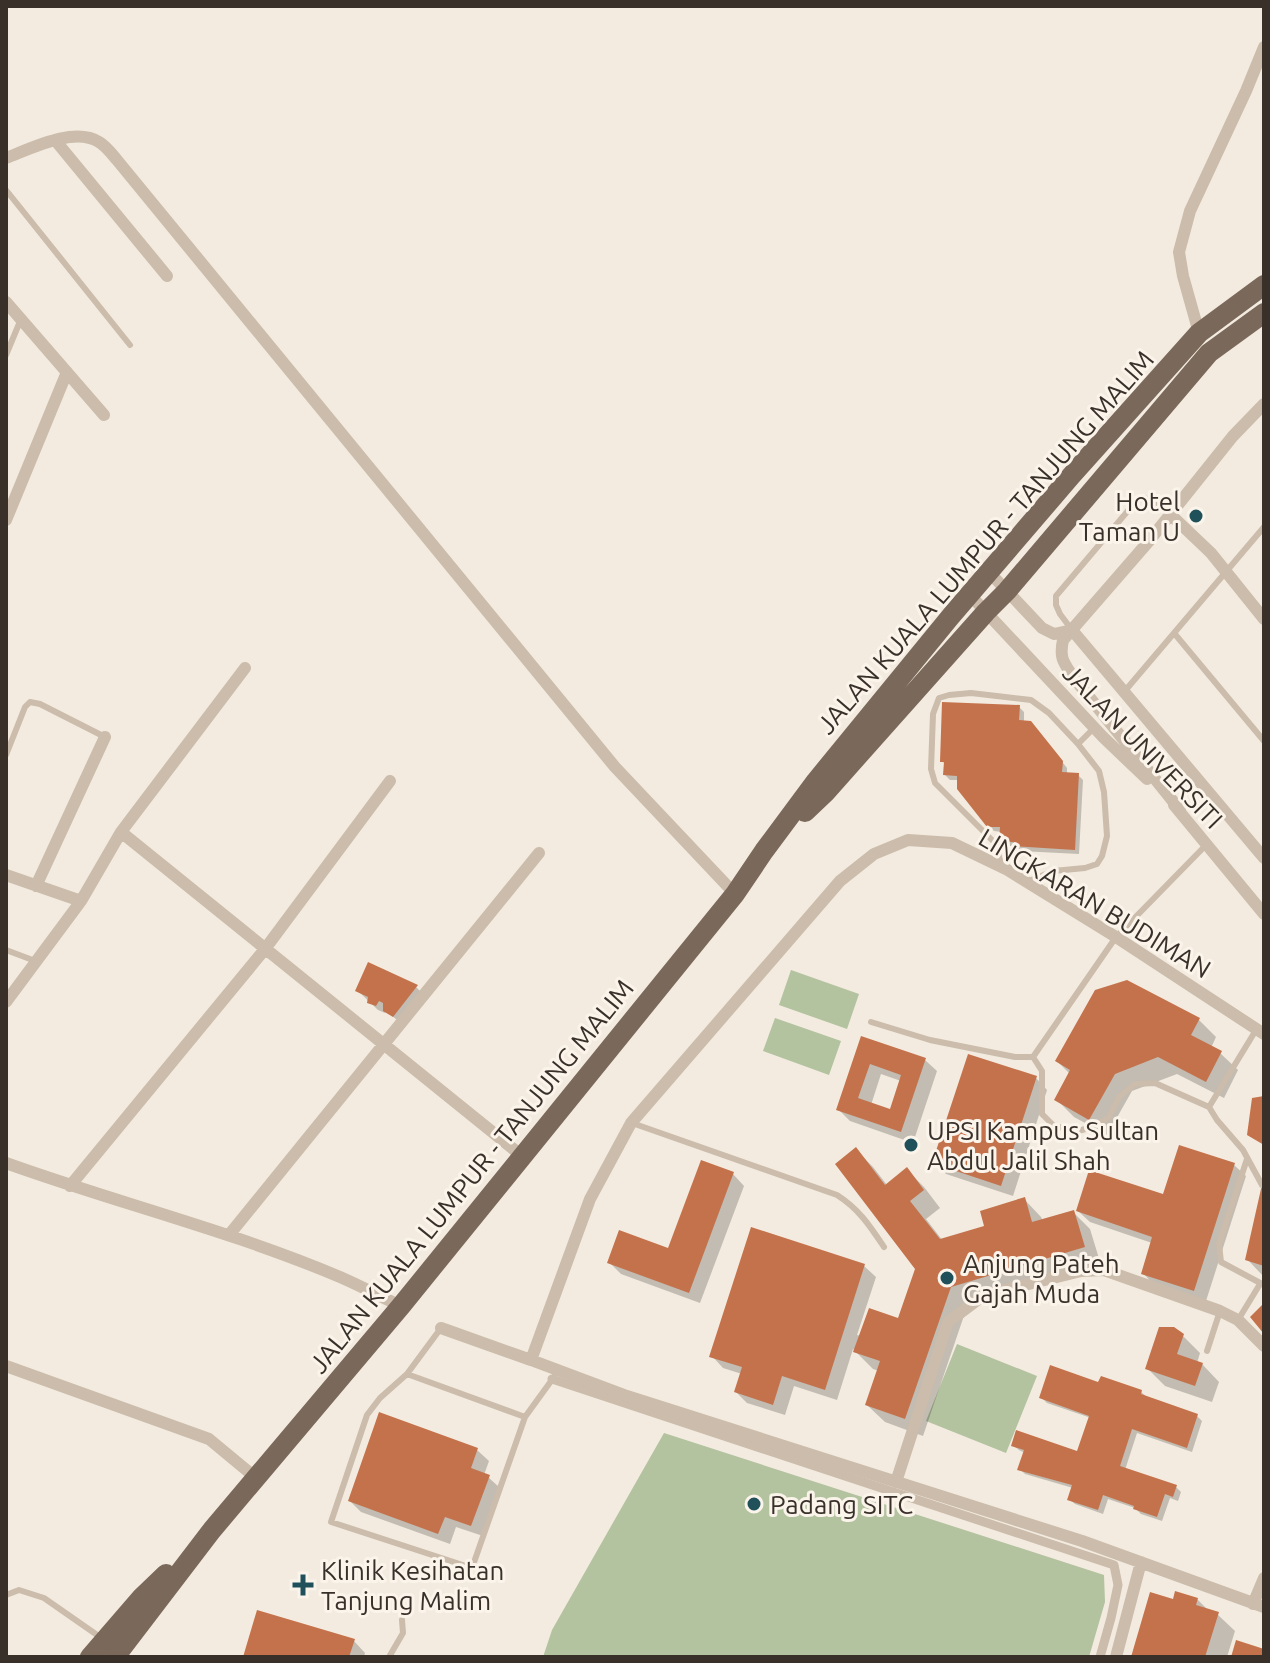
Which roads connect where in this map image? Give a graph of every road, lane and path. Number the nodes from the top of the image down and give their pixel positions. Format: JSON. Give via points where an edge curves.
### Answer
{"nodes":[{"id":1,"x":1264,"y":47,"type":"edge"},
{"id":2,"x":55,"y":140,"type":"junction"},
{"id":3,"x":6,"y":158,"type":"edge"},
{"id":4,"x":6,"y":190,"type":"edge"},
{"id":5,"x":167,"y":276,"type":"dead end"},
{"id":6,"x":1264,"y":285,"type":"edge"},
{"id":7,"x":6,"y":302,"type":"edge"},
{"id":8,"x":1264,"y":313,"type":"edge"},
{"id":9,"x":21,"y":319,"type":"junction"},
{"id":10,"x":1199,"y":333,"type":"junction"},
{"id":11,"x":130,"y":345,"type":"dead end"},
{"id":12,"x":6,"y":355,"type":"edge"},
{"id":13,"x":67,"y":372,"type":"junction"},
{"id":14,"x":1264,"y":404,"type":"edge"},
{"id":15,"x":104,"y":415,"type":"dead end"},
{"id":16,"x":1170,"y":514,"type":"junction"},
{"id":17,"x":6,"y":520,"type":"edge"},
{"id":18,"x":1264,"y":527,"type":"edge"},
{"id":19,"x":1225,"y":571,"type":"junction"},
{"id":20,"x":989,"y":572,"type":"junction"},
{"id":21,"x":1007,"y":591,"type":"junction"},
{"id":22,"x":970,"y":595,"type":"junction"},
{"id":23,"x":986,"y":612,"type":"junction"},
{"id":24,"x":1264,"y":619,"type":"edge"},
{"id":25,"x":1072,"y":630,"type":"junction"},
{"id":26,"x":1174,"y":633,"type":"junction"},
{"id":27,"x":245,"y":668,"type":"dead end"},
{"id":28,"x":1124,"y":692,"type":"junction"},
{"id":29,"x":1095,"y":727,"type":"junction"},
{"id":30,"x":105,"y":737,"type":"joint"},
{"id":31,"x":1264,"y":741,"type":"edge"},
{"id":32,"x":1078,"y":744,"type":"junction"},
{"id":33,"x":6,"y":755,"type":"edge"},
{"id":34,"x":390,"y":781,"type":"dead end"},
{"id":35,"x":1180,"y":810,"type":"junction"},
{"id":36,"x":121,"y":832,"type":"junction"},
{"id":37,"x":1207,"y":844,"type":"junction"},
{"id":38,"x":764,"y":851,"type":"junction"},
{"id":39,"x":539,"y":853,"type":"dead end"},
{"id":40,"x":1264,"y":858,"type":"edge"},
{"id":41,"x":1002,"y":867,"type":"junction"},
{"id":42,"x":6,"y":875,"type":"edge"},
{"id":43,"x":1027,"y":882,"type":"junction"},
{"id":44,"x":36,"y":886,"type":"junction"},
{"id":45,"x":735,"y":894,"type":"junction"},
{"id":46,"x":81,"y":901,"type":"junction"},
{"id":47,"x":1264,"y":914,"type":"edge"},
{"id":48,"x":1116,"y":937,"type":"junction"},
{"id":49,"x":265,"y":949,"type":"junction"},
{"id":50,"x":6,"y":950,"type":"edge"},
{"id":51,"x":38,"y":962,"type":"junction"},
{"id":52,"x":6,"y":1002,"type":"edge"},
{"id":53,"x":871,"y":1022,"type":"dead end"},
{"id":54,"x":1260,"y":1032,"type":"edge"},
{"id":55,"x":383,"y":1043,"type":"junction"},
{"id":56,"x":1033,"y":1057,"type":"junction"},
{"id":57,"x":1209,"y":1107,"type":"junction"},
{"id":58,"x":631,"y":1123,"type":"junction"},
{"id":59,"x":522,"y":1156,"type":"junction"},
{"id":60,"x":1247,"y":1159,"type":"junction"},
{"id":61,"x":6,"y":1163,"type":"edge"},
{"id":62,"x":70,"y":1186,"type":"junction"},
{"id":63,"x":1264,"y":1186,"type":"edge"},
{"id":64,"x":229,"y":1235,"type":"junction"},
{"id":65,"x":884,"y":1247,"type":"dead end"},
{"id":66,"x":1262,"y":1284,"type":"edge"},
{"id":67,"x":401,"y":1306,"type":"junction"},
{"id":68,"x":1220,"y":1311,"type":"junction"},
{"id":69,"x":1238,"y":1320,"type":"junction"},
{"id":70,"x":441,"y":1328,"type":"joint"},
{"id":71,"x":1264,"y":1346,"type":"edge"},
{"id":72,"x":1207,"y":1351,"type":"dead end"},
{"id":73,"x":531,"y":1360,"type":"junction"},
{"id":74,"x":6,"y":1366,"type":"edge"},
{"id":75,"x":407,"y":1374,"type":"junction"},
{"id":76,"x":555,"y":1375,"type":"junction"},
{"id":77,"x":525,"y":1417,"type":"junction"},
{"id":78,"x":256,"y":1478,"type":"junction"},
{"id":79,"x":896,"y":1482,"type":"junction"},
{"id":80,"x":1141,"y":1562,"type":"junction"},
{"id":81,"x":1264,"y":1578,"type":"edge"},
{"id":82,"x":6,"y":1595,"type":"edge"},
{"id":83,"x":1259,"y":1606,"type":"edge"},
{"id":84,"x":402,"y":1620,"type":"dead end"},
{"id":85,"x":109,"y":1648,"type":"edge"},
{"id":86,"x":90,"y":1657,"type":"edge"},
{"id":87,"x":389,"y":1657,"type":"edge"},
{"id":88,"x":1100,"y":1657,"type":"edge"},
{"id":89,"x":1116,"y":1657,"type":"edge"}],
"edges":[{"from":1,"to":10,"type":"street","via":[[1190,211],[1179,252]]},
{"from":2,"to":3,"type":"street"},
{"from":2,"to":5,"type":"street"},
{"from":2,"to":45,"type":"street","via":[[98,141],[117,160],[615,767]]},
{"from":4,"to":11,"type":"lane"},
{"from":6,"to":10,"type":"main road","name":"JALAN KUALA LUMPUR - TANJUNG MALIM"},
{"from":7,"to":9,"type":"street"},
{"from":8,"to":21,"type":"main road","name":"JALAN KUALA LUMPUR - TANJUNG MALIM","via":[[1209,353]]},
{"from":9,"to":12,"type":"lane"},
{"from":9,"to":13,"type":"street"},
{"from":10,"to":20,"type":"main road","name":"JALAN KUALA LUMPUR - TANJUNG MALIM"},
{"from":13,"to":15,"type":"street"},
{"from":13,"to":17,"type":"street"},
{"from":14,"to":16,"type":"street"},
{"from":16,"to":19,"type":"street"},
{"from":16,"to":25,"type":"street"},
{"from":16,"to":25,"type":"lane","via":[[1145,498],[1137,500],[1068,580],[1056,605]]},
{"from":18,"to":19,"type":"lane"},
{"from":19,"to":24,"type":"street"},
{"from":19,"to":26,"type":"lane"},
{"from":20,"to":21,"type":"street"},
{"from":20,"to":22,"type":"main road","name":"JALAN KUALA LUMPUR - TANJUNG MALIM"},
{"from":21,"to":23,"type":"main road","name":"JALAN KUALA LUMPUR - TANJUNG MALIM"},
{"from":21,"to":25,"type":"street","via":[[1042,628],[1054,634]]},
{"from":22,"to":23,"type":"street","name":"JALAN UNIVERSITI"},
{"from":22,"to":38,"type":"main road","name":"JALAN KUALA LUMPUR - TANJUNG MALIM"},
{"from":23,"to":29,"type":"street","name":"JALAN UNIVERSITI"},
{"from":23,"to":38,"type":"main road","name":"JALAN KUALA LUMPUR - TANJUNG MALIM","via":[[825,793]]},
{"from":25,"to":28,"type":"street"},
{"from":25,"to":35,"type":"street","via":[[1060,654],[1065,664]]},
{"from":26,"to":28,"type":"lane"},
{"from":26,"to":31,"type":"lane"},
{"from":27,"to":36,"type":"street"},
{"from":28,"to":40,"type":"street"},
{"from":29,"to":32,"type":"lane"},
{"from":29,"to":35,"type":"street","name":"JALAN UNIVERSITI"},
{"from":30,"to":33,"type":"lane","via":[[30,702]]},
{"from":30,"to":44,"type":"street"},
{"from":32,"to":41,"type":"lane","via":[[1031,700],[971,693],[939,698],[933,714],[935,783],[995,843]]},
{"from":32,"to":43,"type":"lane","via":[[1099,771],[1104,792],[1107,836],[1102,856],[1097,864],[1053,871]]},
{"from":34,"to":49,"type":"street"},
{"from":35,"to":37,"type":"street","name":"JALAN UNIVERSITI"},
{"from":36,"to":46,"type":"street"},
{"from":36,"to":49,"type":"street"},
{"from":37,"to":47,"type":"street","name":"JALAN UNIVERSITI"},
{"from":37,"to":48,"type":"lane"},
{"from":38,"to":45,"type":"main road","name":"JALAN KUALA LUMPUR - TANJUNG MALIM"},
{"from":39,"to":55,"type":"street"},
{"from":41,"to":43,"type":"street","name":"LINGKARAN BUDIMAN"},
{"from":41,"to":58,"type":"street","name":"LINGKARAN BUDIMAN","via":[[952,843],[908,840],[874,854],[840,881]]},
{"from":42,"to":44,"type":"street"},
{"from":43,"to":48,"type":"street","name":"LINGKARAN BUDIMAN"},
{"from":44,"to":46,"type":"street"},
{"from":45,"to":59,"type":"main road","name":"JALAN KUALA LUMPUR - TANJUNG MALIM"},
{"from":46,"to":51,"type":"street"},
{"from":48,"to":54,"type":"street","name":"LINGKARAN BUDIMAN"},
{"from":48,"to":56,"type":"lane"},
{"from":49,"to":55,"type":"street"},
{"from":49,"to":62,"type":"street"},
{"from":50,"to":51,"type":"lane"},
{"from":51,"to":52,"type":"street"},
{"from":53,"to":56,"type":"lane","via":[[930,1040]]},
{"from":54,"to":57,"type":"lane"},
{"from":55,"to":59,"type":"street"},
{"from":55,"to":64,"type":"street"},
{"from":56,"to":57,"type":"lane","via":[[1042,1071],[1042,1114],[1054,1126],[1078,1131],[1096,1126],[1135,1084],[1155,1083]]},
{"from":57,"to":60,"type":"lane"},
{"from":58,"to":65,"type":"lane","via":[[837,1195],[863,1216]]},
{"from":58,"to":73,"type":"street","name":"LINGKARAN BUDIMAN","via":[[590,1199]]},
{"from":59,"to":67,"type":"main road","name":"JALAN KUALA LUMPUR - TANJUNG MALIM"},
{"from":60,"to":63,"type":"lane"},
{"from":60,"to":66,"type":"lane","via":[[1219,1244],[1221,1262]]},
{"from":61,"to":62,"type":"street"},
{"from":62,"to":64,"type":"street"},
{"from":64,"to":67,"type":"street"},
{"from":66,"to":69,"type":"lane"},
{"from":67,"to":78,"type":"main road","name":"JALAN KUALA LUMPUR - TANJUNG MALIM"},
{"from":68,"to":69,"type":"street"},
{"from":68,"to":72,"type":"lane"},
{"from":68,"to":79,"type":"street","via":[[1104,1270],[984,1295],[948,1322]]},
{"from":69,"to":71,"type":"street"},
{"from":70,"to":73,"type":"street"},
{"from":70,"to":75,"type":"lane"},
{"from":73,"to":76,"type":"street"},
{"from":74,"to":78,"type":"street","via":[[209,1439]]},
{"from":75,"to":77,"type":"lane"},
{"from":75,"to":77,"type":"lane","via":[[367,1415],[331,1522],[472,1568]]},
{"from":76,"to":77,"type":"lane"},
{"from":76,"to":79,"type":"street"},
{"from":76,"to":88,"type":"street","via":[[1114,1565],[1118,1585]]},
{"from":78,"to":85,"type":"main road","name":"JALAN KUALA LUMPUR - TANJUNG MALIM"},
{"from":79,"to":80,"type":"street"},
{"from":80,"to":83,"type":"street"},
{"from":80,"to":89,"type":"street"},
{"from":81,"to":83,"type":"street"},
{"from":82,"to":85,"type":"lane","via":[[19,1590],[44,1598]]},
{"from":84,"to":87,"type":"lane","via":[[403,1633]]},
{"from":85,"to":86,"type":"main road","name":"JALAN KUALA LUMPUR - TANJUNG MALIM"}]}
